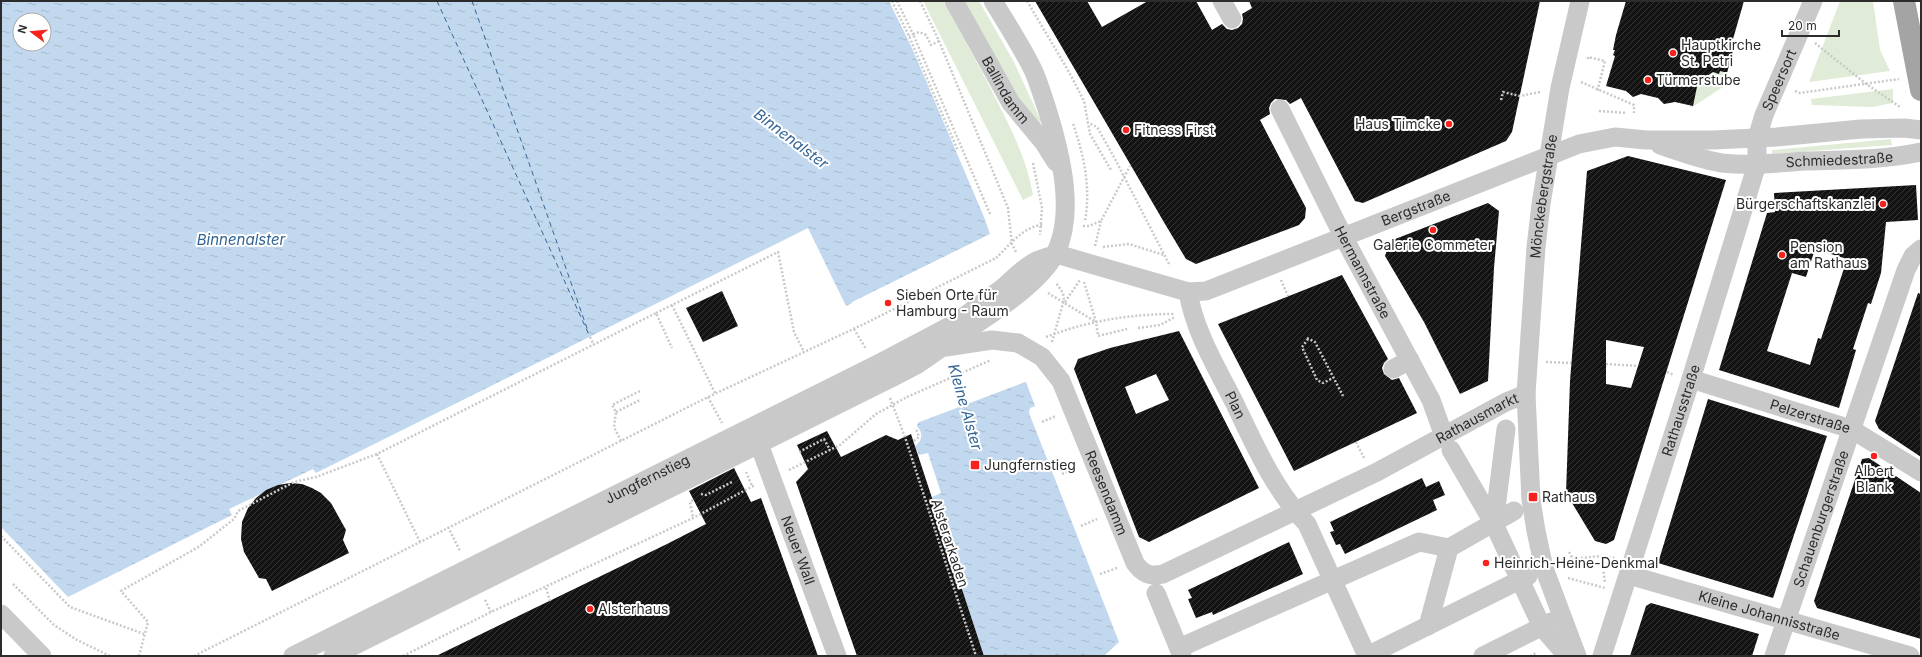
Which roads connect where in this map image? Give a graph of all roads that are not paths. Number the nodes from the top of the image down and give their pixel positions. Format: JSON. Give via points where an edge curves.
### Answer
{"nodes":[{"id":1,"x":954,"y":1,"type":"edge"},
{"id":2,"x":993,"y":1,"type":"edge"},
{"id":3,"x":1222,"y":1,"type":"edge"},
{"id":4,"x":1580,"y":1,"type":"edge"},
{"id":5,"x":1812,"y":1,"type":"edge"},
{"id":6,"x":1904,"y":1,"type":"edge"},
{"id":7,"x":1232,"y":19,"type":"dead end"},
{"id":8,"x":1921,"y":90,"type":"edge"},
{"id":9,"x":1280,"y":109,"type":"dead end"},
{"id":10,"x":1921,"y":130,"type":"edge"},
{"id":11,"x":1758,"y":138,"type":"junction"},
{"id":12,"x":1646,"y":140,"type":"junction"},
{"id":13,"x":1921,"y":152,"type":"edge"},
{"id":14,"x":1548,"y":158,"type":"junction"},
{"id":15,"x":1757,"y":164,"type":"junction"},
{"id":16,"x":1062,"y":176,"type":"junction"},
{"id":17,"x":1343,"y":236,"type":"junction"},
{"id":18,"x":1921,"y":249,"type":"edge"},
{"id":19,"x":1054,"y":257,"type":"junction"},
{"id":20,"x":1188,"y":292,"type":"junction"},
{"id":21,"x":1006,"y":295,"type":"junction"},
{"id":22,"x":943,"y":348,"type":"junction"},
{"id":23,"x":1410,"y":360,"type":"junction"},
{"id":24,"x":1393,"y":369,"type":"dead end"},
{"id":25,"x":888,"y":377,"type":"junction"},
{"id":26,"x":1691,"y":379,"type":"junction"},
{"id":27,"x":1526,"y":394,"type":"junction"},
{"id":28,"x":1506,"y":429,"type":"dead end"},
{"id":29,"x":1851,"y":429,"type":"junction"},
{"id":30,"x":1448,"y":443,"type":"junction"},
{"id":31,"x":759,"y":444,"type":"junction"},
{"id":32,"x":1921,"y":472,"type":"edge"},
{"id":33,"x":1514,"y":511,"type":"dead end"},
{"id":34,"x":1295,"y":512,"type":"junction"},
{"id":35,"x":1494,"y":524,"type":"junction"},
{"id":36,"x":1449,"y":548,"type":"junction"},
{"id":37,"x":1628,"y":575,"type":"junction"},
{"id":38,"x":1524,"y":578,"type":"junction"},
{"id":39,"x":1332,"y":580,"type":"junction"},
{"id":40,"x":1156,"y":593,"type":"dead end"},
{"id":41,"x":1,"y":614,"type":"edge"},
{"id":42,"x":365,"y":619,"type":"junction"},
{"id":43,"x":1786,"y":620,"type":"junction"},
{"id":44,"x":1547,"y":624,"type":"junction"},
{"id":45,"x":1428,"y":626,"type":"junction"},
{"id":46,"x":362,"y":650,"type":"edge"},
{"id":47,"x":1180,"y":652,"type":"edge"},
{"id":48,"x":33,"y":653,"type":"edge"},
{"id":49,"x":1492,"y":654,"type":"edge"},
{"id":50,"x":293,"y":656,"type":"edge"},
{"id":51,"x":333,"y":656,"type":"edge"},
{"id":52,"x":837,"y":656,"type":"edge"},
{"id":53,"x":1367,"y":656,"type":"edge"},
{"id":54,"x":1567,"y":656,"type":"edge"},
{"id":55,"x":1577,"y":656,"type":"edge"},
{"id":56,"x":1602,"y":656,"type":"edge"},
{"id":57,"x":1774,"y":656,"type":"edge"},
{"id":58,"x":1910,"y":656,"type":"edge"}],
"edges":[{"from":1,"to":16,"type":"street","name":"Ballindamm","via":[[1010,103],[1044,143]]},
{"from":2,"to":16,"type":"street","name":"Ballindamm","via":[[1034,72],[1055,136]]},
{"from":3,"to":7,"type":"street"},
{"from":4,"to":14,"type":"street","name":"Mönckebergstraße","via":[[1560,88]]},
{"from":5,"to":11,"type":"street","name":"Speersort","via":[[1770,98]]},
{"from":6,"to":8,"type":"main road"},
{"from":9,"to":17,"type":"street","name":"Hermannstraße"},
{"from":10,"to":11,"type":"street","name":"Schmiedestraße","via":[[1861,129]]},
{"from":11,"to":12,"type":"street","name":"Bergstraße"},
{"from":11,"to":15,"type":"street","name":"Speersort"},
{"from":12,"to":14,"type":"street","name":"Bergstraße","via":[[1606,137],[1579,144]]},
{"from":12,"to":15,"type":"street","name":"Bergstraße","via":[[1709,161]]},
{"from":13,"to":15,"type":"street","name":"Schmiedestraße"},
{"from":14,"to":17,"type":"street","name":"Bergstraße"},
{"from":14,"to":27,"type":"street","name":"Mönckebergstraße","via":[[1536,247]]},
{"from":15,"to":26,"type":"street","name":"Rathausstraße"},
{"from":16,"to":19,"type":"street","name":"Ballindamm","via":[[1064,225]]},
{"from":17,"to":20,"type":"street","name":"Bergstraße","via":[[1206,291]]},
{"from":17,"to":23,"type":"street","name":"Hermannstraße"},
{"from":18,"to":29,"type":"street","name":"Schauenburgerstraße","via":[[1908,262]]},
{"from":19,"to":20,"type":"street"},
{"from":19,"to":21,"type":"street","name":"Jungfernstieg","via":[[1026,267]]},
{"from":20,"to":34,"type":"street","name":"Plan","via":[[1192,314],[1207,349],[1266,466]]},
{"from":21,"to":22,"type":"street","name":"Jungfernstieg","bridge":true},
{"from":21,"to":25,"type":"street","name":"Jungfernstieg","bridge":true,"via":[[954,324]]},
{"from":22,"to":25,"type":"street","name":"Jungfernstieg","bridge":true,"via":[[918,364]]},
{"from":22,"to":34,"type":"street","name":"Reesendamm","bridge":true,"via":[[992,340],[1018,343],[1042,357],[1061,381],[1135,563],[1147,575],[1163,574]]},
{"from":23,"to":24,"type":"street"},
{"from":23,"to":30,"type":"street","name":"Hermannstraße","via":[[1431,400]]},
{"from":25,"to":31,"type":"street","name":"Jungfernstieg"},
{"from":25,"to":42,"type":"street","name":"Jungfernstieg"},
{"from":26,"to":29,"type":"street","name":"Pelzerstraße"},
{"from":26,"to":37,"type":"street","name":"Rathausstraße"},
{"from":27,"to":30,"type":"street","name":"Rathausmarkt","via":[[1506,402]]},
{"from":27,"to":55,"type":"street","name":"Rathausmarkt","via":[[1531,500],[1536,531],[1544,568]]},
{"from":28,"to":35,"type":"street"},
{"from":29,"to":32,"type":"street","name":"Pelzerstraße"},
{"from":29,"to":43,"type":"street","name":"Schauenburgerstraße"},
{"from":30,"to":34,"type":"street","name":"Rathausmarkt","via":[[1377,472]]},
{"from":30,"to":35,"type":"street","name":"Hermannstraße"},
{"from":31,"to":46,"type":"street","name":"Jungfernstieg"},
{"from":31,"to":52,"type":"street","name":"Neuer Wall"},
{"from":33,"to":35,"type":"street"},
{"from":34,"to":39,"type":"street","name":"Plan","via":[[1307,524]]},
{"from":35,"to":36,"type":"street"},
{"from":35,"to":38,"type":"street","name":"Hermannstraße"},
{"from":36,"to":39,"type":"street","via":[[1419,542]]},
{"from":36,"to":45,"type":"street"},
{"from":37,"to":43,"type":"street","name":"Kleine Johannisstraße"},
{"from":37,"to":56,"type":"street","name":"Rathausstraße"},
{"from":38,"to":44,"type":"street","name":"Hermannstraße"},
{"from":38,"to":45,"type":"street"},
{"from":39,"to":47,"type":"street"},
{"from":39,"to":53,"type":"street","name":"Plan"},
{"from":40,"to":47,"type":"street"},
{"from":41,"to":48,"type":"street"},
{"from":42,"to":46,"type":"street","via":[[359,634]]},
{"from":42,"to":50,"type":"street","name":"Jungfernstieg"},
{"from":43,"to":57,"type":"street","name":"Schauenburgerstraße"},
{"from":43,"to":58,"type":"street","name":"Kleine Johannisstraße"},
{"from":44,"to":49,"type":"street"},
{"from":44,"to":54,"type":"street","name":"Hermannstraße"},
{"from":45,"to":53,"type":"street"},
{"from":46,"to":51,"type":"street","name":"Jungfernstieg"}]}
